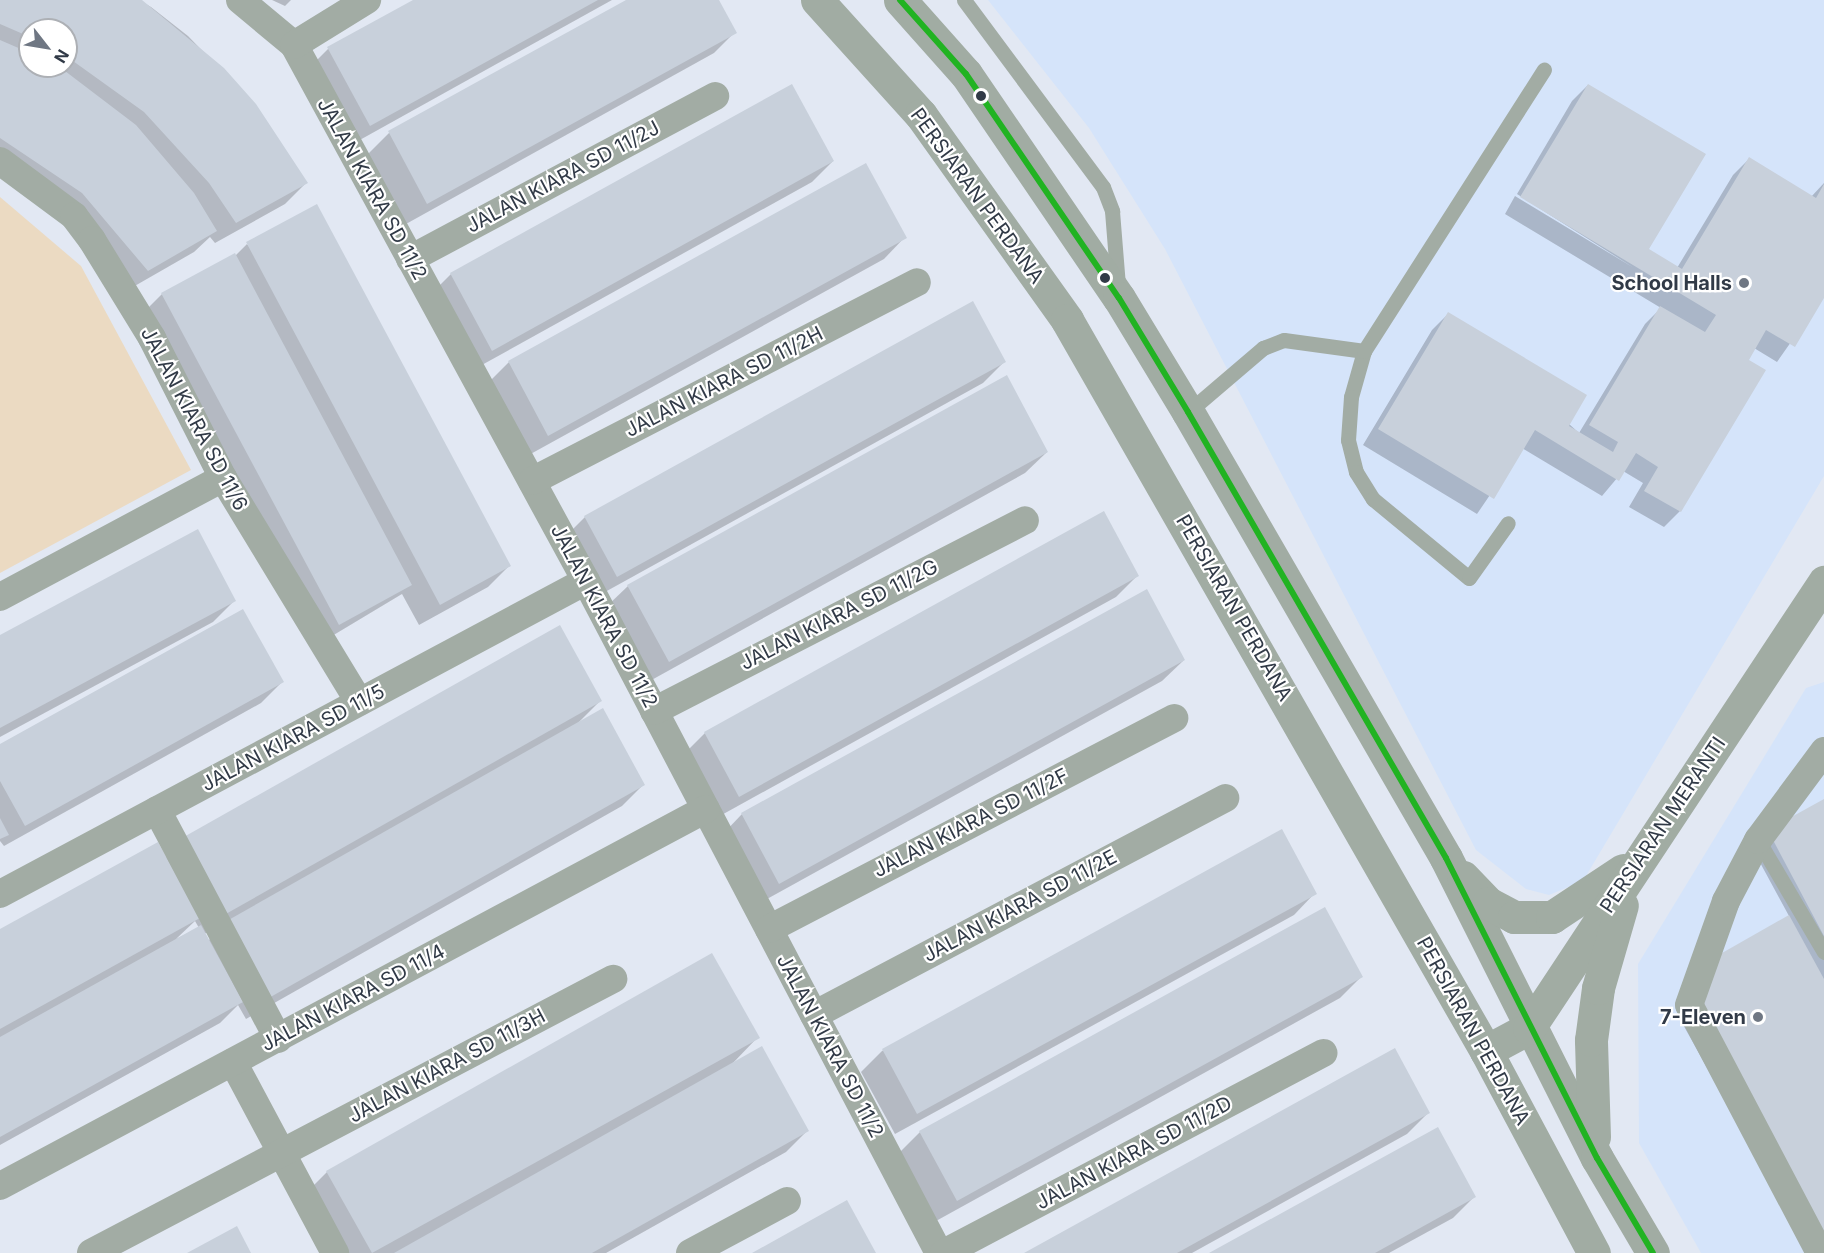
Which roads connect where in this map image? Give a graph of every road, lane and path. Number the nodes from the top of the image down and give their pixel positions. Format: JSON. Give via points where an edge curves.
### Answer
{"nodes":[{"id":1,"x":240,"y":0,"type":"edge"},
{"id":2,"x":367,"y":0,"type":"edge"},
{"id":3,"x":817,"y":0,"type":"edge"},
{"id":4,"x":900,"y":0,"type":"edge"},
{"id":5,"x":964,"y":0,"type":"edge"},
{"id":6,"x":294,"y":45,"type":"junction"},
{"id":7,"x":1544,"y":70,"type":"dead end"},
{"id":8,"x":715,"y":96,"type":"dead end"},
{"id":9,"x":0,"y":161,"type":"edge"},
{"id":10,"x":410,"y":259,"type":"junction"},
{"id":11,"x":917,"y":282,"type":"dead end"},
{"id":12,"x":1119,"y":298,"type":"junction"},
{"id":13,"x":1364,"y":351,"type":"junction"},
{"id":14,"x":1188,"y":412,"type":"junction"},
{"id":15,"x":223,"y":478,"type":"junction"},
{"id":16,"x":532,"y":481,"type":"junction"},
{"id":17,"x":1024,"y":520,"type":"dead end"},
{"id":18,"x":1508,"y":523,"type":"dead end"},
{"id":19,"x":586,"y":581,"type":"junction"},
{"id":20,"x":1821,"y":593,"type":"edge"},
{"id":21,"x":0,"y":597,"type":"edge"},
{"id":22,"x":359,"y":702,"type":"junction"},
{"id":23,"x":654,"y":711,"type":"junction"},
{"id":24,"x":1174,"y":718,"type":"dead end"},
{"id":25,"x":1824,"y":751,"type":"edge"},
{"id":26,"x":1226,"y":798,"type":"dead end"},
{"id":27,"x":706,"y":809,"type":"junction"},
{"id":28,"x":158,"y":810,"type":"junction"},
{"id":29,"x":1758,"y":840,"type":"junction"},
{"id":30,"x":1641,"y":856,"type":"junction"},
{"id":31,"x":1446,"y":858,"type":"junction"},
{"id":32,"x":0,"y":894,"type":"edge"},
{"id":33,"x":769,"y":929,"type":"junction"},
{"id":34,"x":1824,"y":952,"type":"edge"},
{"id":35,"x":613,"y":979,"type":"dead end"},
{"id":36,"x":814,"y":1015,"type":"junction"},
{"id":37,"x":1529,"y":1028,"type":"junction"},
{"id":38,"x":278,"y":1039,"type":"junction"},
{"id":39,"x":1486,"y":1051,"type":"junction"},
{"id":40,"x":1324,"y":1053,"type":"dead end"},
{"id":41,"x":233,"y":1062,"type":"junction"},
{"id":42,"x":282,"y":1154,"type":"junction"},
{"id":43,"x":1596,"y":1158,"type":"junction"},
{"id":44,"x":0,"y":1186,"type":"edge"},
{"id":45,"x":787,"y":1201,"type":"dead end"},
{"id":46,"x":91,"y":1253,"type":"edge"},
{"id":47,"x":335,"y":1253,"type":"edge"},
{"id":48,"x":690,"y":1253,"type":"edge"},
{"id":49,"x":939,"y":1253,"type":"edge"},
{"id":50,"x":944,"y":1253,"type":"edge"},
{"id":51,"x":1594,"y":1253,"type":"edge"},
{"id":52,"x":1653,"y":1253,"type":"edge"},
{"id":53,"x":1820,"y":1253,"type":"edge"}],
"edges":[{"from":1,"to":6,"type":"street","name":"JALAN KIARA SD 11/2"},
{"from":2,"to":6,"type":"street"},
{"from":3,"to":39,"type":"main road","name":"PERSIARAN PERDANA","via":[[921,115],[1068,320]]},
{"from":4,"to":12,"type":"main road","via":[[966,74]]},
{"from":5,"to":12,"type":"lane","via":[[1103,187],[1112,211]]},
{"from":6,"to":10,"type":"street","name":"JALAN KIARA SD 11/2"},
{"from":7,"to":13,"type":"lane"},
{"from":8,"to":10,"type":"street","name":"JALAN KIARA SD 11/2J"},
{"from":9,"to":15,"type":"street","name":"JALAN KIARA SD 11/6","via":[[74,216],[92,240],[152,338]]},
{"from":10,"to":16,"type":"street","name":"JALAN KIARA SD 11/2"},
{"from":11,"to":16,"type":"street","name":"JALAN KIARA SD 11/2H"},
{"from":12,"to":14,"type":"main road"},
{"from":13,"to":14,"type":"lane","via":[[1284,340],[1263,348]]},
{"from":13,"to":18,"type":"lane","via":[[1351,397],[1348,440],[1356,472],[1373,500],[1469,578]]},
{"from":14,"to":31,"type":"main road"},
{"from":15,"to":21,"type":"street"},
{"from":15,"to":22,"type":"street","name":"JALAN KIARA SD 11/6"},
{"from":16,"to":19,"type":"street","name":"JALAN KIARA SD 11/2"},
{"from":17,"to":23,"type":"street","name":"JALAN KIARA SD 11/2G"},
{"from":19,"to":22,"type":"street","name":"JALAN KIARA SD 11/5"},
{"from":19,"to":23,"type":"street","name":"JALAN KIARA SD 11/2"},
{"from":20,"to":30,"type":"main road","name":"PERSIARAN MERANTI"},
{"from":22,"to":28,"type":"street","name":"JALAN KIARA SD 11/5"},
{"from":23,"to":27,"type":"street","name":"JALAN KIARA SD 11/2"},
{"from":24,"to":33,"type":"street","name":"JALAN KIARA SD 11/2F"},
{"from":25,"to":29,"type":"street"},
{"from":26,"to":36,"type":"street","name":"JALAN KIARA SD 11/2E"},
{"from":27,"to":33,"type":"street","name":"JALAN KIARA SD 11/2"},
{"from":27,"to":38,"type":"street","name":"JALAN KIARA SD 11/4"},
{"from":28,"to":32,"type":"street","name":"JALAN KIARA SD 11/5"},
{"from":28,"to":38,"type":"street"},
{"from":29,"to":34,"type":"lane"},
{"from":29,"to":53,"type":"street","via":[[1726,901],[1689,1005]]},
{"from":30,"to":31,"type":"main road","via":[[1552,917],[1506,912],[1488,903]]},
{"from":30,"to":37,"type":"main road","name":"PERSIARAN MERANTI"},
{"from":30,"to":43,"type":"main road","via":[[1598,988],[1590,1091]]},
{"from":31,"to":37,"type":"main road"},
{"from":33,"to":36,"type":"street","name":"JALAN KIARA SD 11/2"},
{"from":35,"to":42,"type":"street","name":"JALAN KIARA SD 11/3H"},
{"from":36,"to":49,"type":"street","name":"JALAN KIARA SD 11/2"},
{"from":37,"to":39,"type":"main road","name":"PERSIARAN MERANTI"},
{"from":37,"to":43,"type":"main road"},
{"from":38,"to":41,"type":"street","name":"JALAN KIARA SD 11/4"},
{"from":39,"to":51,"type":"main road","name":"PERSIARAN PERDANA"},
{"from":40,"to":50,"type":"street","name":"JALAN KIARA SD 11/2D"},
{"from":41,"to":42,"type":"street"},
{"from":41,"to":44,"type":"street","name":"JALAN KIARA SD 11/4"},
{"from":42,"to":46,"type":"street","name":"JALAN KIARA SD 11/3H"},
{"from":42,"to":47,"type":"street"},
{"from":43,"to":52,"type":"main road"},
{"from":45,"to":48,"type":"street"}]}
